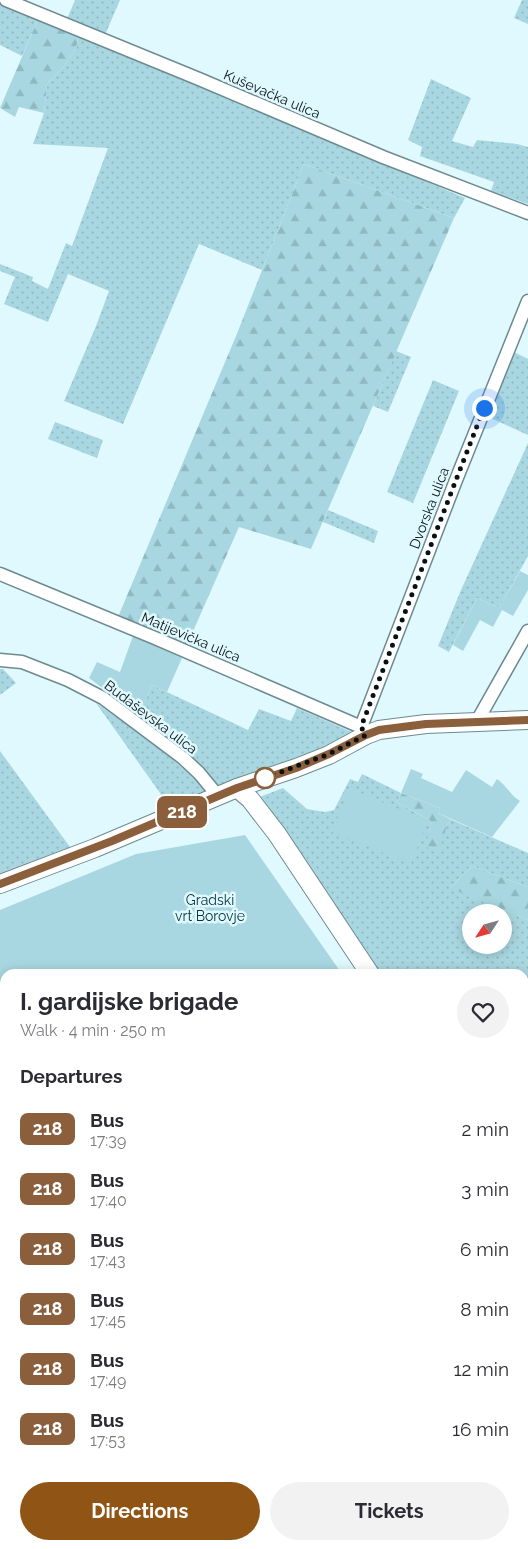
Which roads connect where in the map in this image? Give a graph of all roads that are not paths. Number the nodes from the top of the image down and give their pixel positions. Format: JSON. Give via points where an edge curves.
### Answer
{"nodes":[{"id":1,"x":6,"y":0,"type":"edge"},
{"id":2,"x":528,"y":213,"type":"edge"},
{"id":3,"x":528,"y":301,"type":"edge"},
{"id":4,"x":0,"y":574,"type":"edge"},
{"id":5,"x":528,"y":631,"type":"edge"},
{"id":6,"x":0,"y":660,"type":"edge"},
{"id":7,"x":528,"y":720,"type":"edge"},
{"id":8,"x":476,"y":723,"type":"junction"},
{"id":9,"x":364,"y":731,"type":"junction"},
{"id":10,"x":237,"y":788,"type":"junction"},
{"id":11,"x":218,"y":796,"type":"junction"},
{"id":12,"x":0,"y":884,"type":"edge"},
{"id":13,"x":367,"y":969,"type":"edge"}],
"edges":[{"from":1,"to":2,"type":"street","name":"Kuševačka ulica","via":[[383,157]]},
{"from":3,"to":9,"type":"street","name":"Dvorska ulica","via":[[456,480]]},
{"from":4,"to":9,"type":"street","name":"Matijevička ulica","via":[[155,638]]},
{"from":5,"to":8,"type":"street"},
{"from":6,"to":11,"type":"street","name":"Budaševska ulica","via":[[22,662],[103,698],[183,758]]},
{"from":7,"to":8,"type":"street"},
{"from":8,"to":9,"type":"street"},
{"from":9,"to":10,"type":"street","via":[[329,754]]},
{"from":10,"to":11,"type":"street"},
{"from":10,"to":13,"type":"street","via":[[278,834]]},
{"from":11,"to":12,"type":"street"}]}
